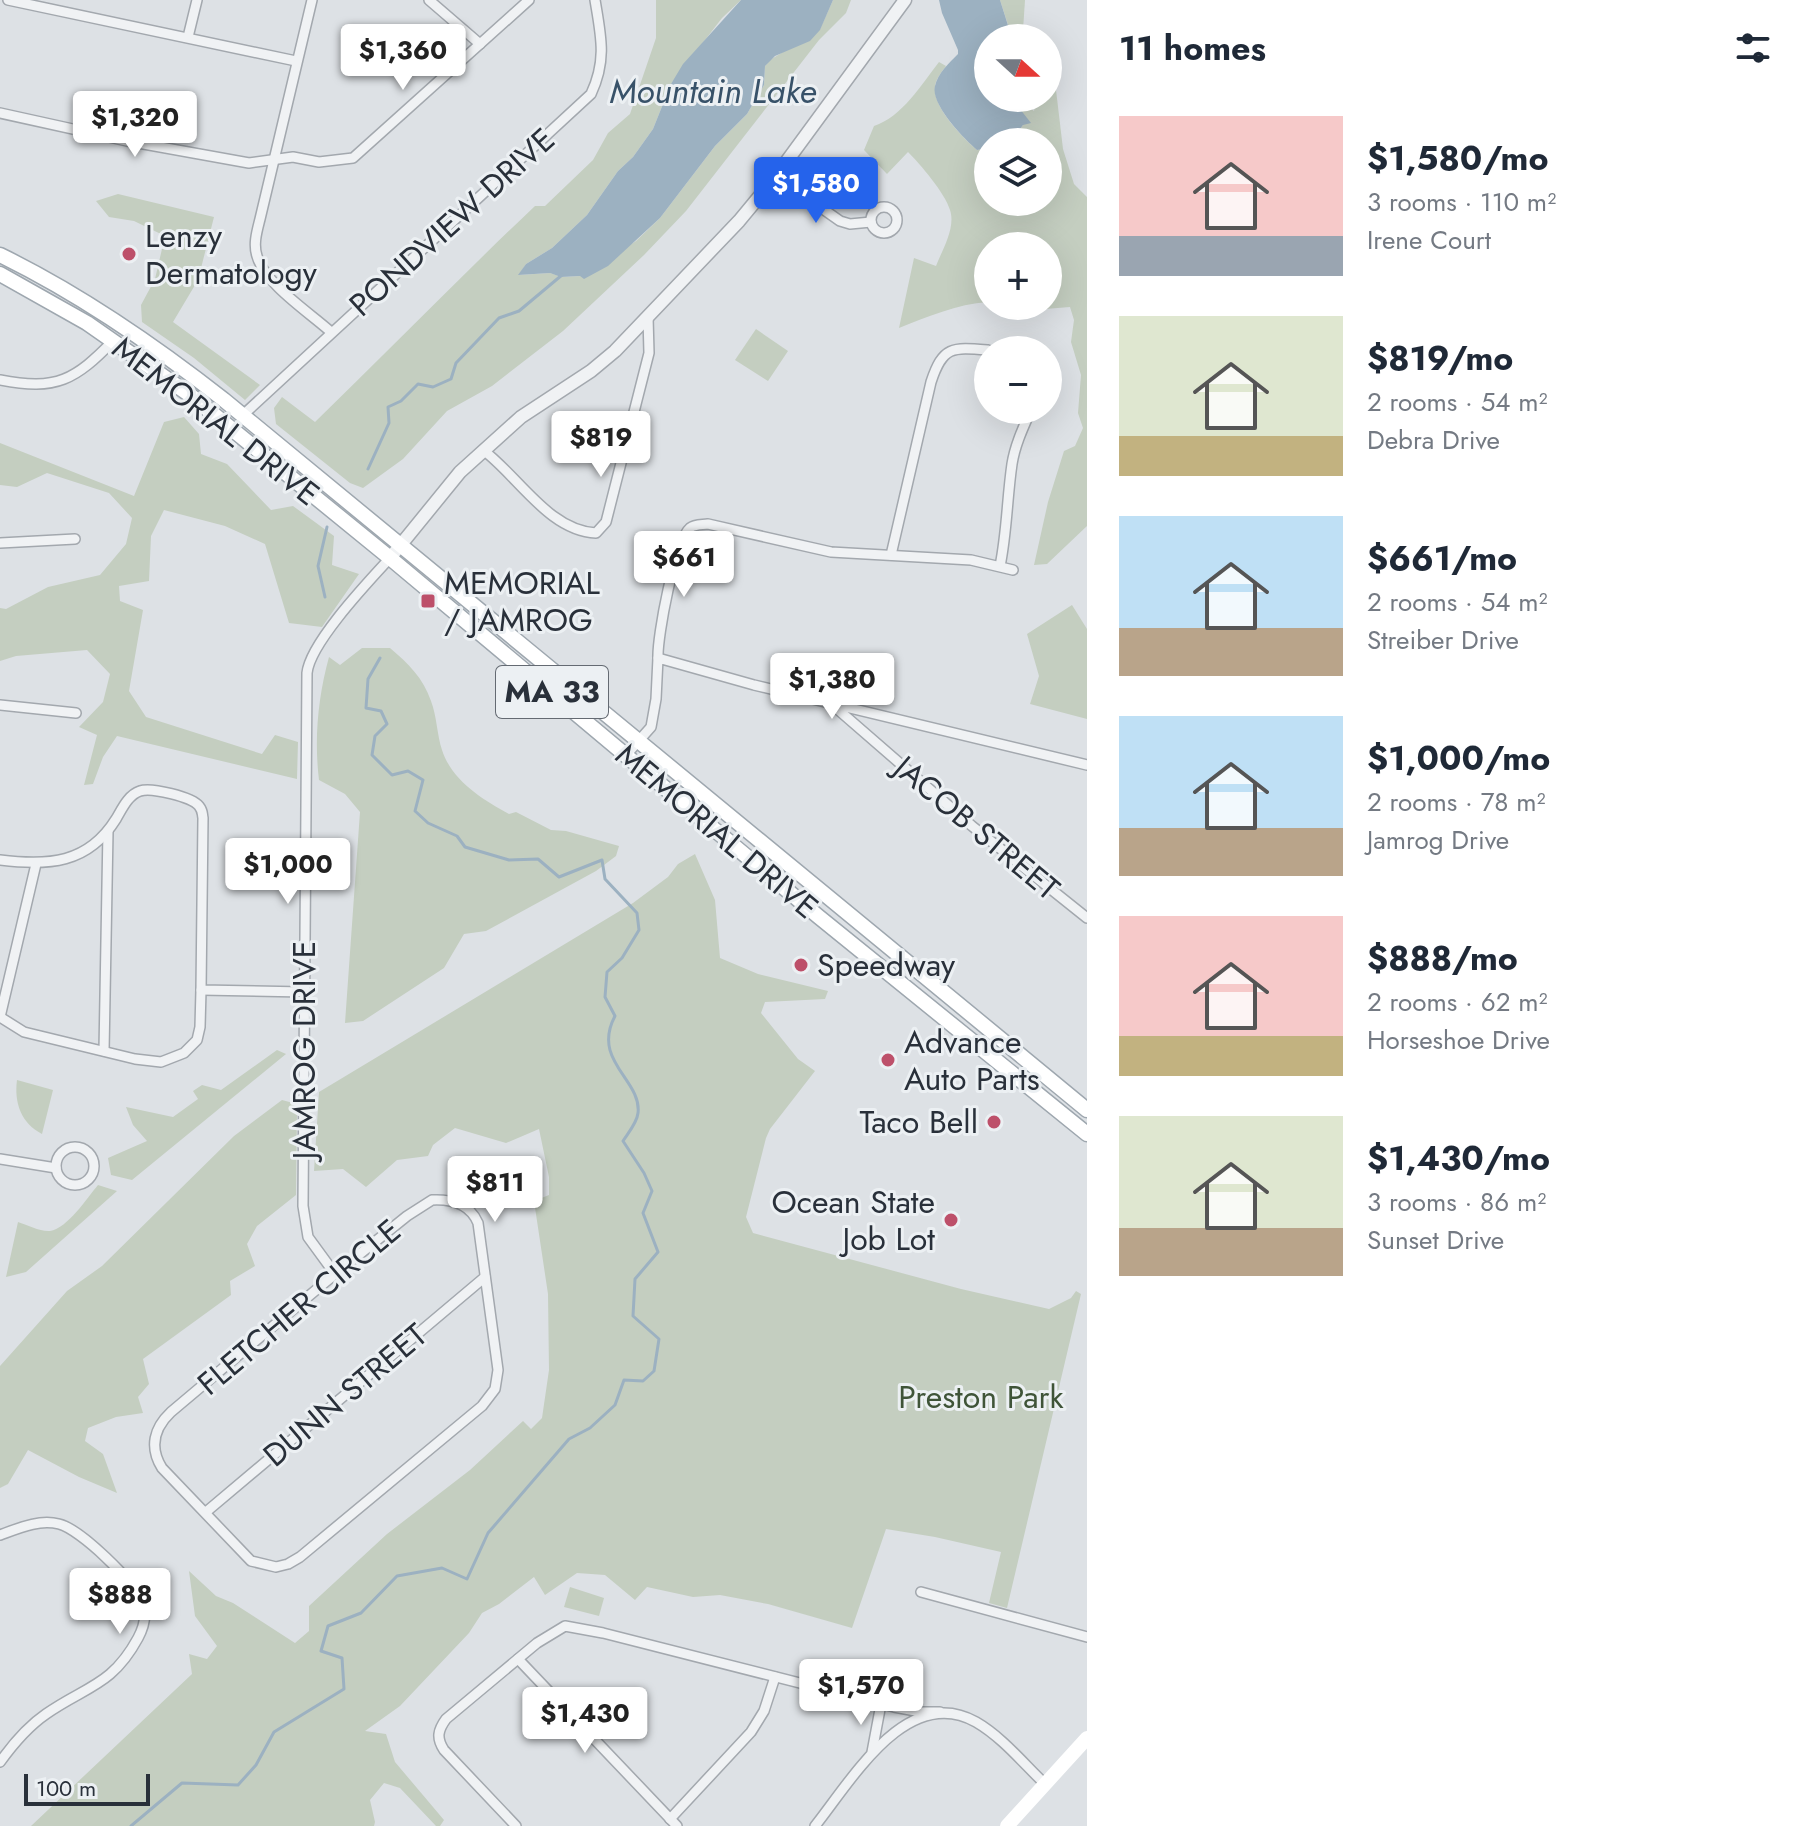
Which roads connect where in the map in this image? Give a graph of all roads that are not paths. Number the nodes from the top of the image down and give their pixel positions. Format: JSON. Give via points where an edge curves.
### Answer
{"nodes":[{"id":1,"x":8,"y":0,"type":"edge"},
{"id":2,"x":197,"y":0,"type":"edge"},
{"id":3,"x":312,"y":0,"type":"edge"},
{"id":4,"x":429,"y":0,"type":"edge"},
{"id":5,"x":529,"y":0,"type":"edge"},
{"id":6,"x":595,"y":0,"type":"edge"},
{"id":7,"x":905,"y":0,"type":"edge"},
{"id":8,"x":188,"y":37,"type":"junction"},
{"id":9,"x":480,"y":44,"type":"junction"},
{"id":10,"x":296,"y":61,"type":"junction"},
{"id":11,"x":0,"y":113,"type":"edge"},
{"id":12,"x":273,"y":162,"type":"junction"},
{"id":13,"x":776,"y":176,"type":"junction"},
{"id":14,"x":871,"y":222,"type":"dead end"},
{"id":15,"x":0,"y":255,"type":"edge"},
{"id":16,"x":0,"y":274,"type":"edge"},
{"id":17,"x":648,"y":317,"type":"junction"},
{"id":18,"x":331,"y":332,"type":"junction"},
{"id":19,"x":114,"y":340,"type":"junction"},
{"id":20,"x":974,"y":349,"type":"edge"},
{"id":21,"x":0,"y":380,"type":"edge"},
{"id":22,"x":243,"y":415,"type":"junction"},
{"id":23,"x":1025,"y":424,"type":"edge"},
{"id":24,"x":483,"y":450,"type":"junction"},
{"id":25,"x":75,"y":539,"type":"dead end"},
{"id":26,"x":0,"y":543,"type":"edge"},
{"id":27,"x":401,"y":546,"type":"junction"},
{"id":28,"x":891,"y":555,"type":"junction"},
{"id":29,"x":390,"y":558,"type":"junction"},
{"id":30,"x":1000,"y":566,"type":"junction"},
{"id":31,"x":1013,"y":570,"type":"dead end"},
{"id":32,"x":658,"y":658,"type":"junction"},
{"id":33,"x":832,"y":704,"type":"junction"},
{"id":34,"x":0,"y":705,"type":"edge"},
{"id":35,"x":76,"y":713,"type":"dead end"},
{"id":36,"x":638,"y":741,"type":"junction"},
{"id":37,"x":627,"y":754,"type":"junction"},
{"id":38,"x":1087,"y":765,"type":"edge"},
{"id":39,"x":108,"y":831,"type":"junction"},
{"id":40,"x":0,"y":860,"type":"edge"},
{"id":41,"x":36,"y":864,"type":"junction"},
{"id":42,"x":1087,"y":918,"type":"edge"},
{"id":43,"x":201,"y":990,"type":"junction"},
{"id":44,"x":304,"y":992,"type":"junction"},
{"id":45,"x":0,"y":1017,"type":"edge"},
{"id":46,"x":1013,"y":1049,"type":"junction"},
{"id":47,"x":104,"y":1051,"type":"junction"},
{"id":48,"x":1003,"y":1067,"type":"junction"},
{"id":49,"x":1087,"y":1110,"type":"edge"},
{"id":50,"x":1087,"y":1134,"type":"edge"},
{"id":51,"x":0,"y":1159,"type":"edge"},
{"id":52,"x":56,"y":1168,"type":"junction"},
{"id":53,"x":335,"y":1274,"type":"junction"},
{"id":54,"x":485,"y":1277,"type":"junction"},
{"id":55,"x":206,"y":1512,"type":"junction"},
{"id":56,"x":0,"y":1535,"type":"edge"},
{"id":57,"x":921,"y":1592,"type":"dead end"},
{"id":58,"x":1087,"y":1637,"type":"edge"},
{"id":59,"x":518,"y":1659,"type":"junction"},
{"id":60,"x":775,"y":1677,"type":"junction"},
{"id":61,"x":881,"y":1704,"type":"junction"},
{"id":62,"x":940,"y":1712,"type":"junction"},
{"id":63,"x":1087,"y":1738,"type":"edge"},
{"id":64,"x":870,"y":1757,"type":"junction"},
{"id":65,"x":0,"y":1762,"type":"edge"},
{"id":66,"x":1045,"y":1784,"type":"junction"},
{"id":67,"x":674,"y":1823,"type":"edge"},
{"id":68,"x":516,"y":1826,"type":"edge"},
{"id":69,"x":815,"y":1826,"type":"edge"},
{"id":70,"x":1007,"y":1826,"type":"edge"}],
"edges":[{"from":1,"to":8,"type":"street"},
{"from":2,"to":8,"type":"street"},
{"from":3,"to":10,"type":"street"},
{"from":4,"to":9,"type":"street"},
{"from":5,"to":9,"type":"street"},
{"from":6,"to":18,"type":"street","name":"PONDVIEW DRIVE","via":[[602,60],[591,94]]},
{"from":7,"to":13,"type":"street"},
{"from":8,"to":10,"type":"street"},
{"from":9,"to":12,"type":"street","via":[[353,158]]},
{"from":10,"to":12,"type":"street"},
{"from":11,"to":12,"type":"street","via":[[249,163]]},
{"from":12,"to":18,"type":"street","via":[[256,255],[276,285]]},
{"from":13,"to":14,"type":"street","via":[[840,221]]},
{"from":13,"to":17,"type":"street"},
{"from":15,"to":22,"type":"main road","name":"MEMORIAL DRIVE","number":"MA 33","via":[[124,327]]},
{"from":16,"to":19,"type":"main road","name":"MEMORIAL DRIVE","number":"MA 33"},
{"from":17,"to":24,"type":"street","via":[[591,371],[521,417]]},
{"from":17,"to":24,"type":"street","via":[[649,353],[606,522],[596,533],[581,532],[545,509]]},
{"from":18,"to":22,"type":"street","name":"PONDVIEW DRIVE"},
{"from":19,"to":21,"type":"street","via":[[65,380]]},
{"from":19,"to":29,"type":"main road","name":"MEMORIAL DRIVE","number":"MA 33"},
{"from":20,"to":28,"type":"street","via":[[940,357]]},
{"from":22,"to":27,"type":"main road","name":"MEMORIAL DRIVE","number":"MA 33"},
{"from":23,"to":30,"type":"street","via":[[1012,465]]},
{"from":24,"to":27,"type":"street"},
{"from":25,"to":26,"type":"street"},
{"from":27,"to":29,"type":"street"},
{"from":27,"to":36,"type":"main road","name":"MEMORIAL DRIVE","number":"MA 33"},
{"from":28,"to":30,"type":"street"},
{"from":28,"to":32,"type":"street","via":[[831,552],[695,525],[679,547]]},
{"from":29,"to":37,"type":"main road","name":"MEMORIAL DRIVE","number":"MA 33"},
{"from":29,"to":44,"type":"street","name":"JAMROG DRIVE","via":[[308,661]]},
{"from":30,"to":31,"type":"street"},
{"from":32,"to":33,"type":"street"},
{"from":32,"to":36,"type":"street","via":[[651,727]]},
{"from":33,"to":38,"type":"street"},
{"from":33,"to":42,"type":"street","name":"JACOB STREET"},
{"from":34,"to":35,"type":"street"},
{"from":36,"to":37,"type":"street"},
{"from":36,"to":46,"type":"main road","name":"MEMORIAL DRIVE","number":"MA 33"},
{"from":37,"to":48,"type":"main road","name":"MEMORIAL DRIVE","number":"MA 33"},
{"from":39,"to":41,"type":"street","via":[[77,854]]},
{"from":39,"to":43,"type":"street","via":[[139,791],[158,791],[199,806]]},
{"from":39,"to":47,"type":"street"},
{"from":40,"to":41,"type":"street"},
{"from":41,"to":45,"type":"street"},
{"from":43,"to":44,"type":"street"},
{"from":43,"to":47,"type":"street","via":[[199,1034],[184,1053],[152,1062]]},
{"from":44,"to":53,"type":"street","name":"JAMROG DRIVE","via":[[304,1217],[310,1243]]},
{"from":45,"to":47,"type":"street","via":[[24,1032]]},
{"from":46,"to":48,"type":"main road"},
{"from":46,"to":49,"type":"main road","name":"MEMORIAL DRIVE","number":"MA 33"},
{"from":48,"to":50,"type":"main road","name":"MEMORIAL DRIVE","number":"MA 33"},
{"from":51,"to":52,"type":"street"},
{"from":52,"to":52,"type":"street","via":[[60,1155],[72,1147],[86,1150],[94,1162],[91,1176],[80,1184],[63,1181]]},
{"from":53,"to":54,"type":"street","name":"FLETCHER CIRCLE","via":[[416,1209],[440,1200],[466,1207],[476,1218]]},
{"from":53,"to":55,"type":"street","name":"FLETCHER CIRCLE","via":[[161,1424],[154,1445],[157,1459]]},
{"from":54,"to":55,"type":"street","name":"DUNN STREET"},
{"from":54,"to":55,"type":"street","name":"FLETCHER CIRCLE","via":[[498,1379],[482,1406],[288,1564],[271,1567],[251,1561]]},
{"from":56,"to":65,"type":"street","via":[[42,1522],[68,1527],[127,1580],[145,1612],[141,1631],[118,1669],[39,1719]]},
{"from":57,"to":58,"type":"street"},
{"from":59,"to":60,"type":"street","via":[[565,1626]]},
{"from":59,"to":67,"type":"street"},
{"from":59,"to":68,"type":"street","via":[[446,1719],[438,1734],[444,1750]]},
{"from":60,"to":61,"type":"street"},
{"from":60,"to":67,"type":"street","via":[[751,1732]]},
{"from":61,"to":62,"type":"street"},
{"from":61,"to":64,"type":"street"},
{"from":62,"to":64,"type":"street","via":[[901,1727]]},
{"from":62,"to":66,"type":"street","via":[[984,1728]]},
{"from":63,"to":66,"type":"main road"},
{"from":64,"to":69,"type":"street"},
{"from":66,"to":70,"type":"main road"}]}
